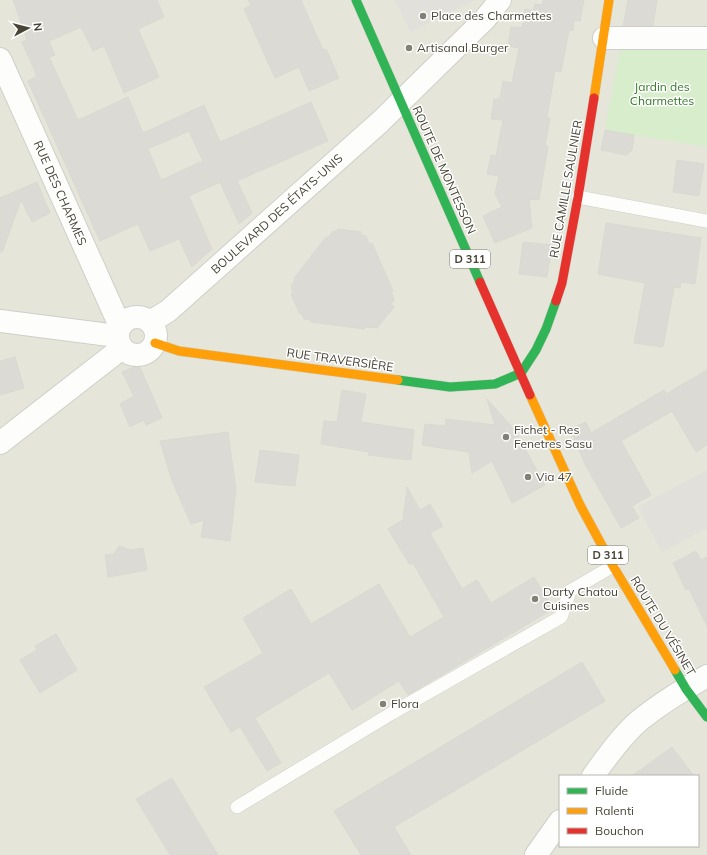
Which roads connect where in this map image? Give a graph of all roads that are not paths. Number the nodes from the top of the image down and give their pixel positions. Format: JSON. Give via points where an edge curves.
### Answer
{"nodes":[{"id":1,"x":356,"y":0,"type":"edge"},
{"id":2,"x":500,"y":0,"type":"edge"},
{"id":3,"x":609,"y":0,"type":"edge"},
{"id":4,"x":604,"y":38,"type":"junction"},
{"id":5,"x":707,"y":38,"type":"edge"},
{"id":6,"x":0,"y":59,"type":"edge"},
{"id":7,"x":401,"y":102,"type":"junction"},
{"id":8,"x":578,"y":198,"type":"junction"},
{"id":9,"x":707,"y":220,"type":"edge"},
{"id":10,"x":0,"y":321,"type":"edge"},
{"id":11,"x":150,"y":322,"type":"junction"},
{"id":12,"x":120,"y":337,"type":"junction"},
{"id":13,"x":155,"y":343,"type":"junction"},
{"id":14,"x":522,"y":373,"type":"junction"},
{"id":15,"x":539,"y":416,"type":"joint"},
{"id":16,"x":0,"y":442,"type":"edge"},
{"id":17,"x":613,"y":566,"type":"junction"},
{"id":18,"x":707,"y":676,"type":"edge"},
{"id":19,"x":686,"y":688,"type":"junction"},
{"id":20,"x":707,"y":717,"type":"edge"},
{"id":21,"x":594,"y":775,"type":"edge"},
{"id":22,"x":237,"y":808,"type":"dead end"},
{"id":23,"x":559,"y":822,"type":"edge"},
{"id":24,"x":536,"y":855,"type":"edge"}],
"edges":[{"from":1,"to":7,"type":"main road","name":"ROUTE DE MONTESSON","number":"D 311"},
{"from":2,"to":7,"type":"street","name":"BOULEVARD DES ÉTATS-UNIS"},
{"from":3,"to":4,"type":"main road","name":"RUE CAMILLE SAULNIER"},
{"from":4,"to":5,"type":"street"},
{"from":4,"to":8,"type":"main road","name":"RUE CAMILLE SAULNIER"},
{"from":6,"to":12,"type":"street","name":"RUE DES CHARMES"},
{"from":7,"to":11,"type":"street","name":"BOULEVARD DES ÉTATS-UNIS","via":[[168,311]]},
{"from":7,"to":14,"type":"main road","name":"ROUTE DE MONTESSON","number":"D 311"},
{"from":8,"to":9,"type":"lane"},
{"from":8,"to":14,"type":"main road","name":"RUE CAMILLE SAULNIER","via":[[562,283],[546,329]]},
{"from":10,"to":12,"type":"street"},
{"from":11,"to":12,"type":"street","via":[[132,317],[126,320]]},
{"from":11,"to":13,"type":"street","via":[[154,328]]},
{"from":12,"to":13,"type":"street","via":[[127,353],[133,355],[146,353]]},
{"from":12,"to":16,"type":"street"},
{"from":13,"to":14,"type":"main road","name":"RUE TRAVERSIÈRE","via":[[179,351],[450,387],[495,384]]},
{"from":14,"to":15,"type":"main road","name":"ROUTE DE MONTESSON","number":"D 311"},
{"from":15,"to":17,"type":"main road","name":"ROUTE DU VÉSINET","number":"D 311","via":[[580,505]]},
{"from":17,"to":19,"type":"main road","name":"ROUTE DU VÉSINET","number":"D 311"},
{"from":17,"to":22,"type":"lane","via":[[570,591],[561,617],[392,713]]},
{"from":18,"to":19,"type":"street"},
{"from":19,"to":20,"type":"main road","name":"ROUTE DU VÉSINET","number":"D 311"},
{"from":19,"to":21,"type":"street","via":[[639,721]]},
{"from":23,"to":24,"type":"street"}]}
